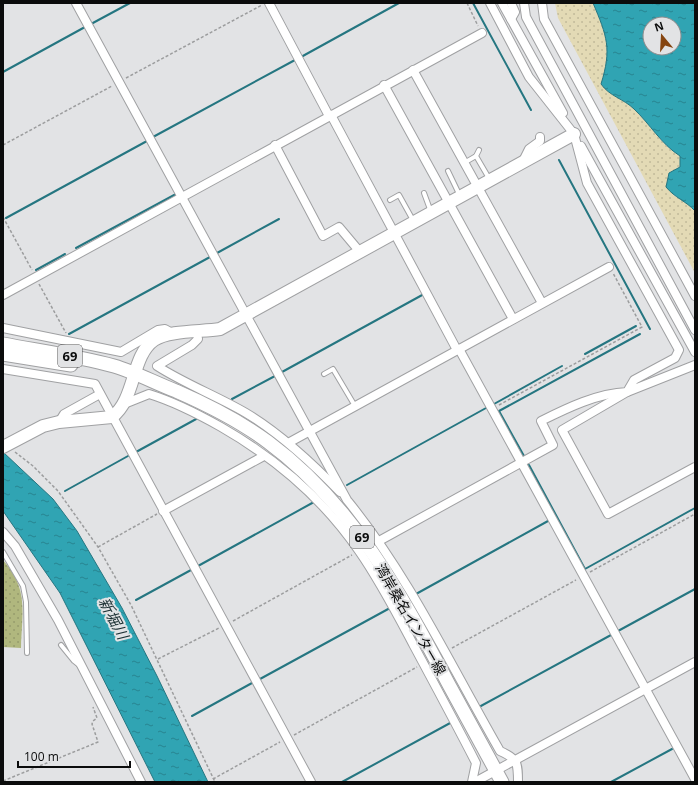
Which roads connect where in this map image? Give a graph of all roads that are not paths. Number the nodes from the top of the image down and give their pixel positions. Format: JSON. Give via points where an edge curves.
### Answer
{"nodes":[{"id":1,"x":76,"y":3,"type":"edge"},
{"id":2,"x":267,"y":3,"type":"edge"},
{"id":3,"x":490,"y":3,"type":"edge"},
{"id":4,"x":502,"y":3,"type":"edge"},
{"id":5,"x":511,"y":3,"type":"edge"},
{"id":6,"x":524,"y":3,"type":"edge"},
{"id":7,"x":542,"y":3,"type":"edge"},
{"id":8,"x":511,"y":19,"type":"junction"},
{"id":9,"x":482,"y":32,"type":"road end"},
{"id":10,"x":413,"y":70,"type":"junction"},
{"id":11,"x":384,"y":85,"type":"junction"},
{"id":12,"x":330,"y":116,"type":"junction"},
{"id":13,"x":574,"y":134,"type":"junction"},
{"id":14,"x":540,"y":137,"type":"dead end"},
{"id":15,"x":275,"y":145,"type":"junction"},
{"id":16,"x":479,"y":150,"type":"dead end"},
{"id":17,"x":476,"y":156,"type":"junction"},
{"id":18,"x":464,"y":163,"type":"junction"},
{"id":19,"x":522,"y":163,"type":"junction"},
{"id":20,"x":448,"y":171,"type":"dead end"},
{"id":21,"x":490,"y":180,"type":"junction"},
{"id":22,"x":477,"y":187,"type":"junction"},
{"id":23,"x":424,"y":193,"type":"dead end"},
{"id":24,"x":182,"y":197,"type":"junction"},
{"id":25,"x":460,"y":197,"type":"junction"},
{"id":26,"x":390,"y":200,"type":"dead end"},
{"id":27,"x":449,"y":203,"type":"junction"},
{"id":28,"x":431,"y":212,"type":"junction"},
{"id":29,"x":414,"y":222,"type":"junction"},
{"id":30,"x":394,"y":233,"type":"junction"},
{"id":31,"x":360,"y":252,"type":"junction"},
{"id":32,"x":609,"y":267,"type":"road end"},
{"id":33,"x":3,"y":295,"type":"edge"},
{"id":34,"x":695,"y":296,"type":"edge"},
{"id":35,"x":542,"y":303,"type":"junction"},
{"id":36,"x":246,"y":314,"type":"junction"},
{"id":37,"x":513,"y":319,"type":"junction"},
{"id":38,"x":3,"y":328,"type":"edge"},
{"id":39,"x":695,"y":330,"type":"edge"},
{"id":40,"x":197,"y":332,"type":"junction"},
{"id":41,"x":175,"y":334,"type":"junction"},
{"id":42,"x":3,"y":344,"type":"edge"},
{"id":43,"x":458,"y":349,"type":"junction"},
{"id":44,"x":695,"y":352,"type":"edge"},
{"id":45,"x":3,"y":354,"type":"edge"},
{"id":46,"x":695,"y":365,"type":"edge"},
{"id":47,"x":3,"y":369,"type":"edge"},
{"id":48,"x":136,"y":374,"type":"junction"},
{"id":49,"x":324,"y":374,"type":"dead end"},
{"id":50,"x":627,"y":392,"type":"junction"},
{"id":51,"x":100,"y":394,"type":"junction"},
{"id":52,"x":124,"y":404,"type":"junction"},
{"id":53,"x":355,"y":406,"type":"junction"},
{"id":54,"x":112,"y":417,"type":"junction"},
{"id":55,"x":59,"y":422,"type":"junction"},
{"id":56,"x":310,"y":430,"type":"junction"},
{"id":57,"x":290,"y":442,"type":"dead end"},
{"id":58,"x":4,"y":446,"type":"edge"},
{"id":59,"x":262,"y":457,"type":"dead end"},
{"id":60,"x":521,"y":462,"type":"junction"},
{"id":61,"x":695,"y":467,"type":"edge"},
{"id":62,"x":347,"y":500,"type":"junction"},
{"id":63,"x":163,"y":511,"type":"junction"},
{"id":64,"x":3,"y":532,"type":"edge"},
{"id":65,"x":379,"y":541,"type":"junction"},
{"id":66,"x":3,"y":552,"type":"edge"},
{"id":67,"x":61,"y":645,"type":"dead end"},
{"id":68,"x":28,"y":653,"type":"dead end"},
{"id":69,"x":695,"y":662,"type":"edge"},
{"id":70,"x":82,"y":668,"type":"junction"},
{"id":71,"x":646,"y":690,"type":"junction"},
{"id":72,"x":515,"y":760,"type":"junction"},
{"id":73,"x":499,"y":776,"type":"edge"},
{"id":74,"x":695,"y":779,"type":"edge"},
{"id":75,"x":141,"y":782,"type":"edge"},
{"id":76,"x":311,"y":782,"type":"edge"},
{"id":77,"x":474,"y":782,"type":"edge"},
{"id":78,"x":518,"y":782,"type":"edge"}],
"edges":[{"from":1,"to":24,"type":"street"},
{"from":2,"to":12,"type":"street"},
{"from":3,"to":13,"type":"street","via":[[529,77]]},
{"from":4,"to":8,"type":"street"},
{"from":5,"to":8,"type":"street","via":[[515,12]]},
{"from":6,"to":39,"type":"street","via":[[526,17]]},
{"from":7,"to":34,"type":"street","via":[[544,19]]},
{"from":8,"to":13,"type":"street"},
{"from":9,"to":10,"type":"street"},
{"from":10,"to":11,"type":"street"},
{"from":10,"to":18,"type":"street"},
{"from":11,"to":12,"type":"street"},
{"from":11,"to":27,"type":"street"},
{"from":12,"to":15,"type":"street"},
{"from":12,"to":30,"type":"street"},
{"from":13,"to":19,"type":"street"},
{"from":13,"to":44,"type":"street"},
{"from":13,"to":50,"type":"street","via":[[587,183],[679,350],[675,358],[634,380]]},
{"from":14,"to":19,"type":"street","via":[[540,141],[529,149]]},
{"from":15,"to":24,"type":"street"},
{"from":15,"to":31,"type":"street","via":[[323,236],[339,227]]},
{"from":16,"to":17,"type":"lane"},
{"from":17,"to":18,"type":"lane"},
{"from":17,"to":21,"type":"lane"},
{"from":18,"to":22,"type":"street"},
{"from":19,"to":21,"type":"street"},
{"from":20,"to":25,"type":"lane"},
{"from":21,"to":22,"type":"street"},
{"from":22,"to":25,"type":"street"},
{"from":22,"to":35,"type":"street"},
{"from":23,"to":28,"type":"lane"},
{"from":24,"to":33,"type":"street"},
{"from":24,"to":36,"type":"street"},
{"from":25,"to":27,"type":"street"},
{"from":26,"to":29,"type":"lane","via":[[399,195]]},
{"from":27,"to":28,"type":"street"},
{"from":27,"to":37,"type":"street"},
{"from":28,"to":29,"type":"street"},
{"from":29,"to":30,"type":"street"},
{"from":30,"to":31,"type":"street"},
{"from":30,"to":43,"type":"street"},
{"from":31,"to":36,"type":"street"},
{"from":32,"to":35,"type":"street"},
{"from":35,"to":37,"type":"street"},
{"from":36,"to":40,"type":"street","via":[[220,329]]},
{"from":36,"to":56,"type":"street"},
{"from":37,"to":43,"type":"street"},
{"from":38,"to":41,"type":"street","via":[[121,352],[158,330],[165,329]]},
{"from":40,"to":41,"type":"street"},
{"from":40,"to":62,"type":"street","via":[[198,339],[192,345],[157,366],[203,389],[263,425],[311,463]]},
{"from":41,"to":48,"type":"street","via":[[153,340],[144,351]]},
{"from":42,"to":48,"type":"main road","name":"湾岸桑名インター線","number":"69","via":[[94,361]]},
{"from":43,"to":53,"type":"street"},
{"from":43,"to":60,"type":"street"},
{"from":45,"to":48,"type":"main road","name":"湾岸桑名インター線","number":"69","via":[[113,374]]},
{"from":46,"to":50,"type":"street"},
{"from":47,"to":51,"type":"street","via":[[95,384]]},
{"from":48,"to":52,"type":"street"},
{"from":48,"to":73,"type":"main road","name":"湾岸桑名インター線","number":"69","via":[[193,399],[248,428],[309,476],[340,510],[368,546],[398,592]]},
{"from":49,"to":53,"type":"lane","via":[[332,369]]},
{"from":50,"to":60,"type":"street","via":[[612,393],[562,411],[541,422],[553,445]]},
{"from":50,"to":61,"type":"street","via":[[562,430],[608,514]]},
{"from":51,"to":54,"type":"street"},
{"from":51,"to":55,"type":"street","via":[[64,414]]},
{"from":52,"to":54,"type":"street"},
{"from":52,"to":77,"type":"street","via":[[149,394],[205,418],[270,458],[309,493],[338,524],[359,551],[424,663],[476,763]]},
{"from":53,"to":56,"type":"street"},
{"from":54,"to":55,"type":"street"},
{"from":54,"to":63,"type":"street"},
{"from":55,"to":58,"type":"street","via":[[43,426]]},
{"from":56,"to":57,"type":"street"},
{"from":56,"to":62,"type":"street"},
{"from":59,"to":63,"type":"street"},
{"from":60,"to":65,"type":"street"},
{"from":60,"to":71,"type":"street"},
{"from":62,"to":65,"type":"street"},
{"from":63,"to":76,"type":"street"},
{"from":64,"to":70,"type":"street","via":[[19,553],[58,620]]},
{"from":65,"to":72,"type":"street","via":[[500,751]]},
{"from":66,"to":68,"type":"lane","via":[[23,586]]},
{"from":67,"to":70,"type":"lane"},
{"from":69,"to":71,"type":"street"},
{"from":70,"to":75,"type":"street"},
{"from":71,"to":72,"type":"street"},
{"from":71,"to":74,"type":"street"},
{"from":72,"to":73,"type":"street"},
{"from":72,"to":78,"type":"street"},
{"from":73,"to":77,"type":"street"}]}
